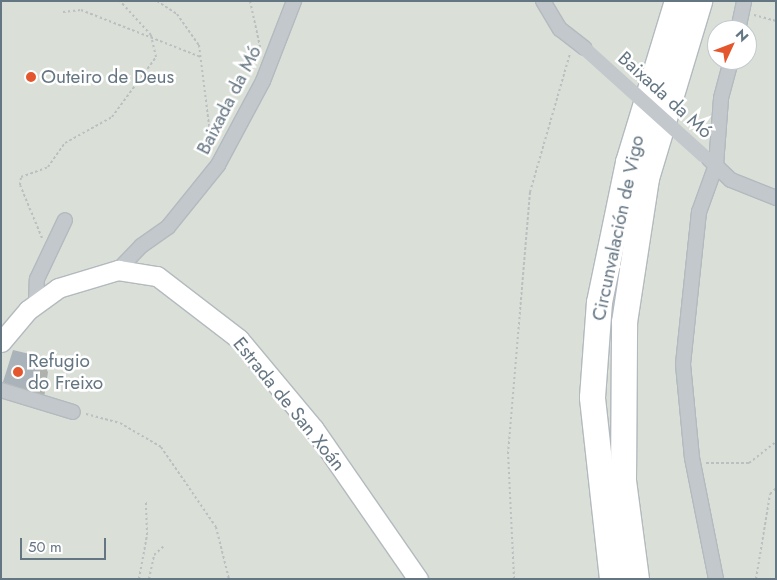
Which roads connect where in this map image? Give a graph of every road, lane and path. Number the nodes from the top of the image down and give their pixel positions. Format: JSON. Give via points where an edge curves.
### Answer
{"nodes":[{"id":1,"x":120,"y":1,"type":"edge"},
{"id":2,"x":158,"y":1,"type":"edge"},
{"id":3,"x":250,"y":1,"type":"edge"},
{"id":4,"x":294,"y":1,"type":"edge"},
{"id":5,"x":544,"y":1,"type":"edge"},
{"id":6,"x":676,"y":1,"type":"edge"},
{"id":7,"x":699,"y":1,"type":"edge"},
{"id":8,"x":743,"y":6,"type":"edge"},
{"id":9,"x":63,"y":12,"type":"dead end"},
{"id":10,"x":740,"y":20,"type":"edge"},
{"id":11,"x":776,"y":21,"type":"edge"},
{"id":12,"x":151,"y":35,"type":"junction"},
{"id":13,"x":579,"y":44,"type":"junction"},
{"id":14,"x":202,"y":58,"type":"junction"},
{"id":15,"x":269,"y":66,"type":"junction"},
{"id":16,"x":728,"y":70,"type":"edge"},
{"id":17,"x":710,"y":160,"type":"junction"},
{"id":18,"x":218,"y":165,"type":"junction"},
{"id":19,"x":776,"y":198,"type":"edge"},
{"id":20,"x":65,"y":220,"type":"dead end"},
{"id":21,"x":48,"y":252,"type":"junction"},
{"id":22,"x":118,"y":270,"type":"junction"},
{"id":23,"x":36,"y":303,"type":"junction"},
{"id":24,"x":1,"y":342,"type":"edge"},
{"id":25,"x":1,"y":390,"type":"edge"},
{"id":26,"x":73,"y":412,"type":"joint"},
{"id":27,"x":776,"y":442,"type":"edge"},
{"id":28,"x":692,"y":458,"type":"junction"},
{"id":29,"x":776,"y":488,"type":"edge"},
{"id":30,"x":146,"y":502,"type":"dead end"},
{"id":31,"x":164,"y":546,"type":"dead end"},
{"id":32,"x":139,"y":579,"type":"edge"},
{"id":33,"x":149,"y":579,"type":"edge"},
{"id":34,"x":229,"y":579,"type":"edge"},
{"id":35,"x":418,"y":579,"type":"edge"},
{"id":36,"x":514,"y":579,"type":"edge"},
{"id":37,"x":612,"y":579,"type":"edge"},
{"id":38,"x":636,"y":579,"type":"edge"},
{"id":39,"x":716,"y":579,"type":"edge"},
{"id":40,"x":756,"y":579,"type":"edge"}],
"edges":[{"from":1,"to":12,"type":"path"},
{"from":2,"to":14,"type":"path","via":[[189,28]]},
{"from":3,"to":15,"type":"path","via":[[258,45]]},
{"from":4,"to":15,"type":"street","name":"Baixada da Mó"},
{"from":5,"to":13,"type":"street","name":"Baixada da Mó","via":[[560,29]]},
{"from":6,"to":37,"type":"highway","name":"Circunvalación de Vigo","via":[[628,162],[599,302],[592,397]]},
{"from":7,"to":38,"type":"highway","name":"Circunvalación de Vigo","via":[[646,178],[624,322],[623,480]]},
{"from":8,"to":10,"type":"street"},
{"from":8,"to":11,"type":"path"},
{"from":9,"to":12,"type":"path","via":[[81,10]]},
{"from":12,"to":14,"type":"path"},
{"from":12,"to":21,"type":"path","via":[[156,48],[153,65],[112,117],[65,143],[48,167],[21,177],[20,185]]},
{"from":13,"to":17,"type":"street","name":"Baixada da Mó","bridge":true},
{"from":13,"to":36,"type":"path","via":[[530,192],[508,454]]},
{"from":14,"to":18,"type":"path","via":[[212,153]]},
{"from":15,"to":18,"type":"street","name":"Baixada da Mó"},
{"from":16,"to":17,"type":"street"},
{"from":17,"to":19,"type":"street","name":"Baixada da Mó","via":[[731,180]]},
{"from":17,"to":28,"type":"street","via":[[698,212],[683,364]]},
{"from":18,"to":22,"type":"street","name":"Baixada da Mó","via":[[168,227],[141,246]]},
{"from":20,"to":21,"type":"street"},
{"from":21,"to":23,"type":"street","via":[[37,278]]},
{"from":22,"to":23,"type":"street","name":"Estrada de San Xoán","via":[[58,288]]},
{"from":22,"to":35,"type":"street","name":"Estrada de San Xoán","via":[[157,276],[239,339],[314,429]]},
{"from":23,"to":24,"type":"street","name":"Estrada de San Xoán"},
{"from":25,"to":26,"type":"street"},
{"from":26,"to":34,"type":"path","via":[[120,423],[161,447],[216,527]]},
{"from":27,"to":28,"type":"path","via":[[750,463],[710,464]]},
{"from":28,"to":39,"type":"street"},
{"from":29,"to":40,"type":"path","via":[[770,494]]},
{"from":30,"to":32,"type":"path","via":[[147,535]]},
{"from":31,"to":33,"type":"path","via":[[154,555]]}]}
